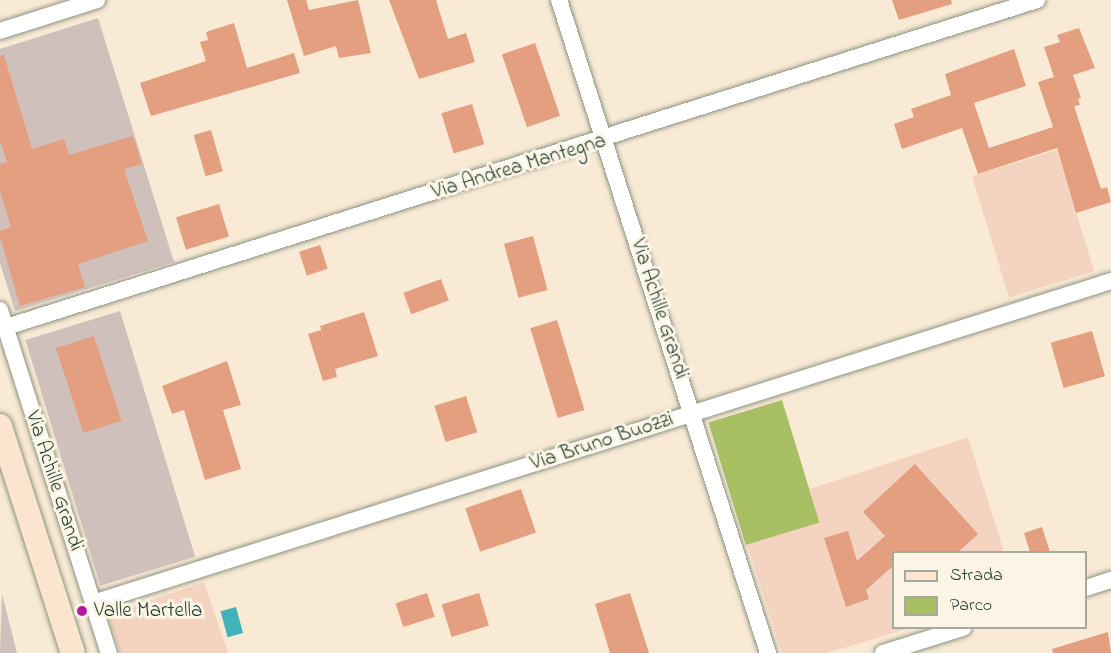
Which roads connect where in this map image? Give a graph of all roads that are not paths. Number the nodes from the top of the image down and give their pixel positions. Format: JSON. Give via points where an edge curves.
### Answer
{"nodes":[{"id":1,"x":97,"y":0,"type":"edge"},
{"id":2,"x":560,"y":0,"type":"edge"},
{"id":3,"x":1037,"y":0,"type":"edge"},
{"id":4,"x":0,"y":31,"type":"edge"},
{"id":5,"x":603,"y":141,"type":"junction"},
{"id":6,"x":1111,"y":281,"type":"edge"},
{"id":7,"x":0,"y":310,"type":"edge"},
{"id":8,"x":3,"y":328,"type":"edge"},
{"id":9,"x":693,"y":413,"type":"junction"},
{"id":10,"x":0,"y":426,"type":"edge"},
{"id":11,"x":1111,"y":580,"type":"edge"},
{"id":12,"x":1087,"y":588,"type":"edge"},
{"id":13,"x":93,"y":603,"type":"junction"},
{"id":14,"x":957,"y":629,"type":"edge"},
{"id":15,"x":73,"y":653,"type":"edge"},
{"id":16,"x":109,"y":653,"type":"edge"},
{"id":17,"x":768,"y":653,"type":"edge"},
{"id":18,"x":884,"y":653,"type":"edge"}],
"edges":[{"from":1,"to":4,"type":"street"},
{"from":2,"to":5,"type":"street","name":"Via Achille Grandi"},
{"from":3,"to":5,"type":"street","name":"Via Andrea Mantegna"},
{"from":5,"to":8,"type":"street","name":"Via Andrea Mantegna"},
{"from":5,"to":9,"type":"street","name":"Via Achille Grandi"},
{"from":6,"to":9,"type":"street","name":"Via Bruno Buozzi"},
{"from":7,"to":8,"type":"street","name":"Via Achille Grandi"},
{"from":8,"to":13,"type":"street","name":"Via Achille Grandi"},
{"from":9,"to":13,"type":"street","name":"Via Bruno Buozzi"},
{"from":9,"to":17,"type":"street","name":"Via Achille Grandi"},
{"from":10,"to":15,"type":"main road"},
{"from":11,"to":12,"type":"street"},
{"from":13,"to":16,"type":"street","name":"Via Achille Grandi"},
{"from":14,"to":18,"type":"street"}]}
